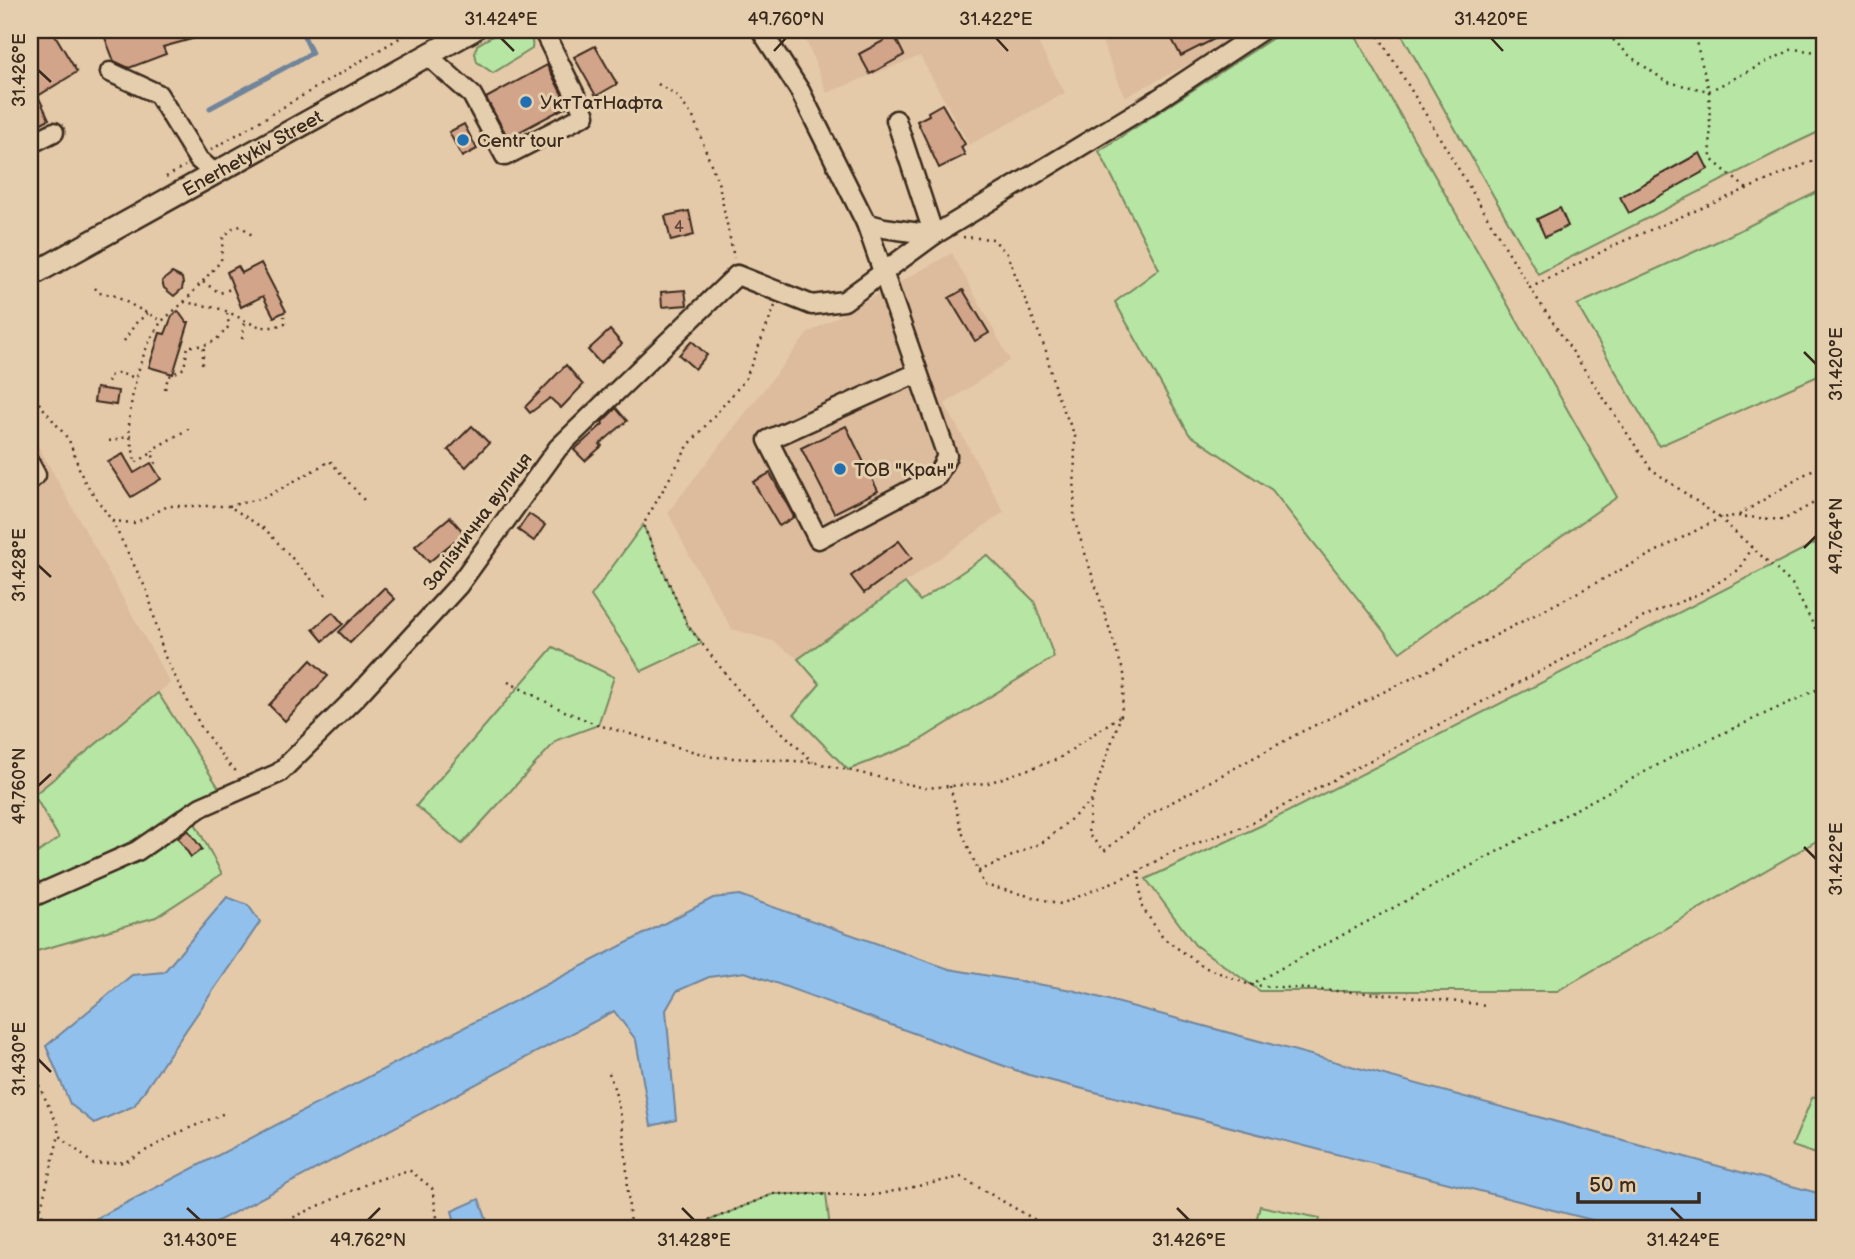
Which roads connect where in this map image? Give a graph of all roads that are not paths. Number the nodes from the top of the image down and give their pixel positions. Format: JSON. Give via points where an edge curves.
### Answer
{"nodes":[{"id":1,"x":471,"y":30,"type":"edge"},
{"id":2,"x":543,"y":30,"type":"edge"},
{"id":3,"x":761,"y":30,"type":"edge"},
{"id":4,"x":1262,"y":30,"type":"edge"},
{"id":5,"x":428,"y":55,"type":"junction"},
{"id":6,"x":110,"y":72,"type":"dead end"},
{"id":7,"x":896,"y":120,"type":"dead end"},
{"id":8,"x":54,"y":132,"type":"dead end"},
{"id":9,"x":30,"y":144,"type":"edge"},
{"id":10,"x":214,"y":173,"type":"junction"},
{"id":11,"x":866,"y":223,"type":"junction"},
{"id":12,"x":934,"y":235,"type":"junction"},
{"id":13,"x":30,"y":276,"type":"edge"},
{"id":14,"x":885,"y":279,"type":"junction"},
{"id":15,"x":917,"y":373,"type":"junction"},
{"id":16,"x":30,"y":464,"type":"edge"},
{"id":17,"x":30,"y":480,"type":"edge"},
{"id":18,"x":30,"y":898,"type":"edge"}],
"edges":[{"from":1,"to":5,"type":"main road","name":"Enerhetykiv Street"},
{"from":2,"to":5,"type":"street","via":[[585,115],[505,156],[472,95]]},
{"from":3,"to":11,"type":"street","via":[[800,91]]},
{"from":4,"to":12,"type":"street","via":[[1152,103]]},
{"from":5,"to":10,"type":"main road","name":"Enerhetykiv Street"},
{"from":6,"to":10,"type":"street","via":[[158,94],[198,159]]},
{"from":7,"to":12,"type":"street"},
{"from":8,"to":9,"type":"street"},
{"from":10,"to":13,"type":"main road","name":"Enerhetykiv Street"},
{"from":11,"to":12,"type":"street"},
{"from":11,"to":14,"type":"street"},
{"from":12,"to":14,"type":"street"},
{"from":14,"to":15,"type":"street"},
{"from":14,"to":18,"type":"street","name":"Залізнична вулиця","via":[[844,301],[812,305],[737,275],[558,447],[458,586],[279,773],[201,807],[137,851]]},
{"from":15,"to":15,"type":"street","via":[[947,456],[937,476],[818,539],[768,440]]},
{"from":16,"to":17,"type":"street","via":[[36,475]]}]}
